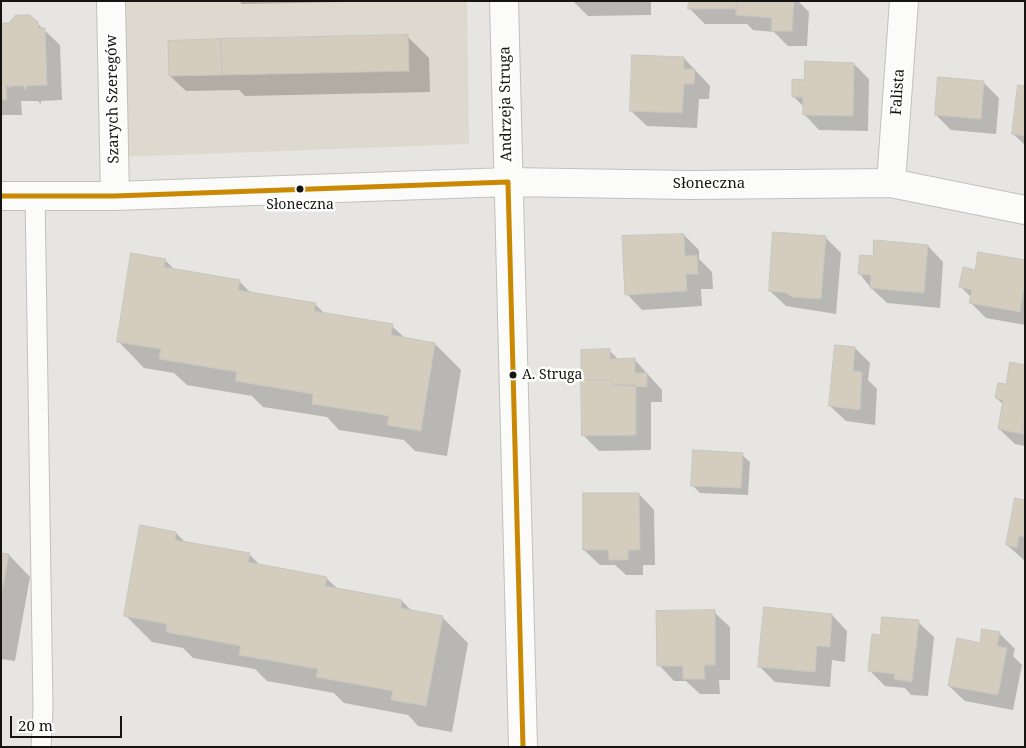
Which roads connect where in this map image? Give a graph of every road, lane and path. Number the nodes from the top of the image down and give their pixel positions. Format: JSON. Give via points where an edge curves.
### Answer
{"nodes":[{"id":1,"x":111,"y":1,"type":"edge"},
{"id":2,"x":504,"y":1,"type":"edge"},
{"id":3,"x":904,"y":1,"type":"edge"},
{"id":4,"x":508,"y":182,"type":"junction"},
{"id":5,"x":891,"y":183,"type":"junction"},
{"id":6,"x":34,"y":195,"type":"junction"},
{"id":7,"x":1,"y":196,"type":"edge"},
{"id":8,"x":115,"y":196,"type":"junction"},
{"id":9,"x":1025,"y":210,"type":"edge"},
{"id":10,"x":41,"y":747,"type":"edge"},
{"id":11,"x":523,"y":747,"type":"edge"}],
"edges":[{"from":1,"to":8,"type":"street","name":"Szarych Szeregów"},
{"from":2,"to":4,"type":"street","name":"Andrzeja Struga"},
{"from":3,"to":5,"type":"street","name":"Falista"},
{"from":4,"to":5,"type":"street","name":"Słoneczna","via":[[690,185]]},
{"from":4,"to":8,"type":"street","name":"Słoneczna"},
{"from":4,"to":11,"type":"street","name":"Andrzeja Struga"},
{"from":5,"to":9,"type":"street","name":"Słoneczna"},
{"from":6,"to":7,"type":"street","name":"Słoneczna"},
{"from":6,"to":8,"type":"street","name":"Słoneczna"},
{"from":6,"to":10,"type":"lane"}]}
